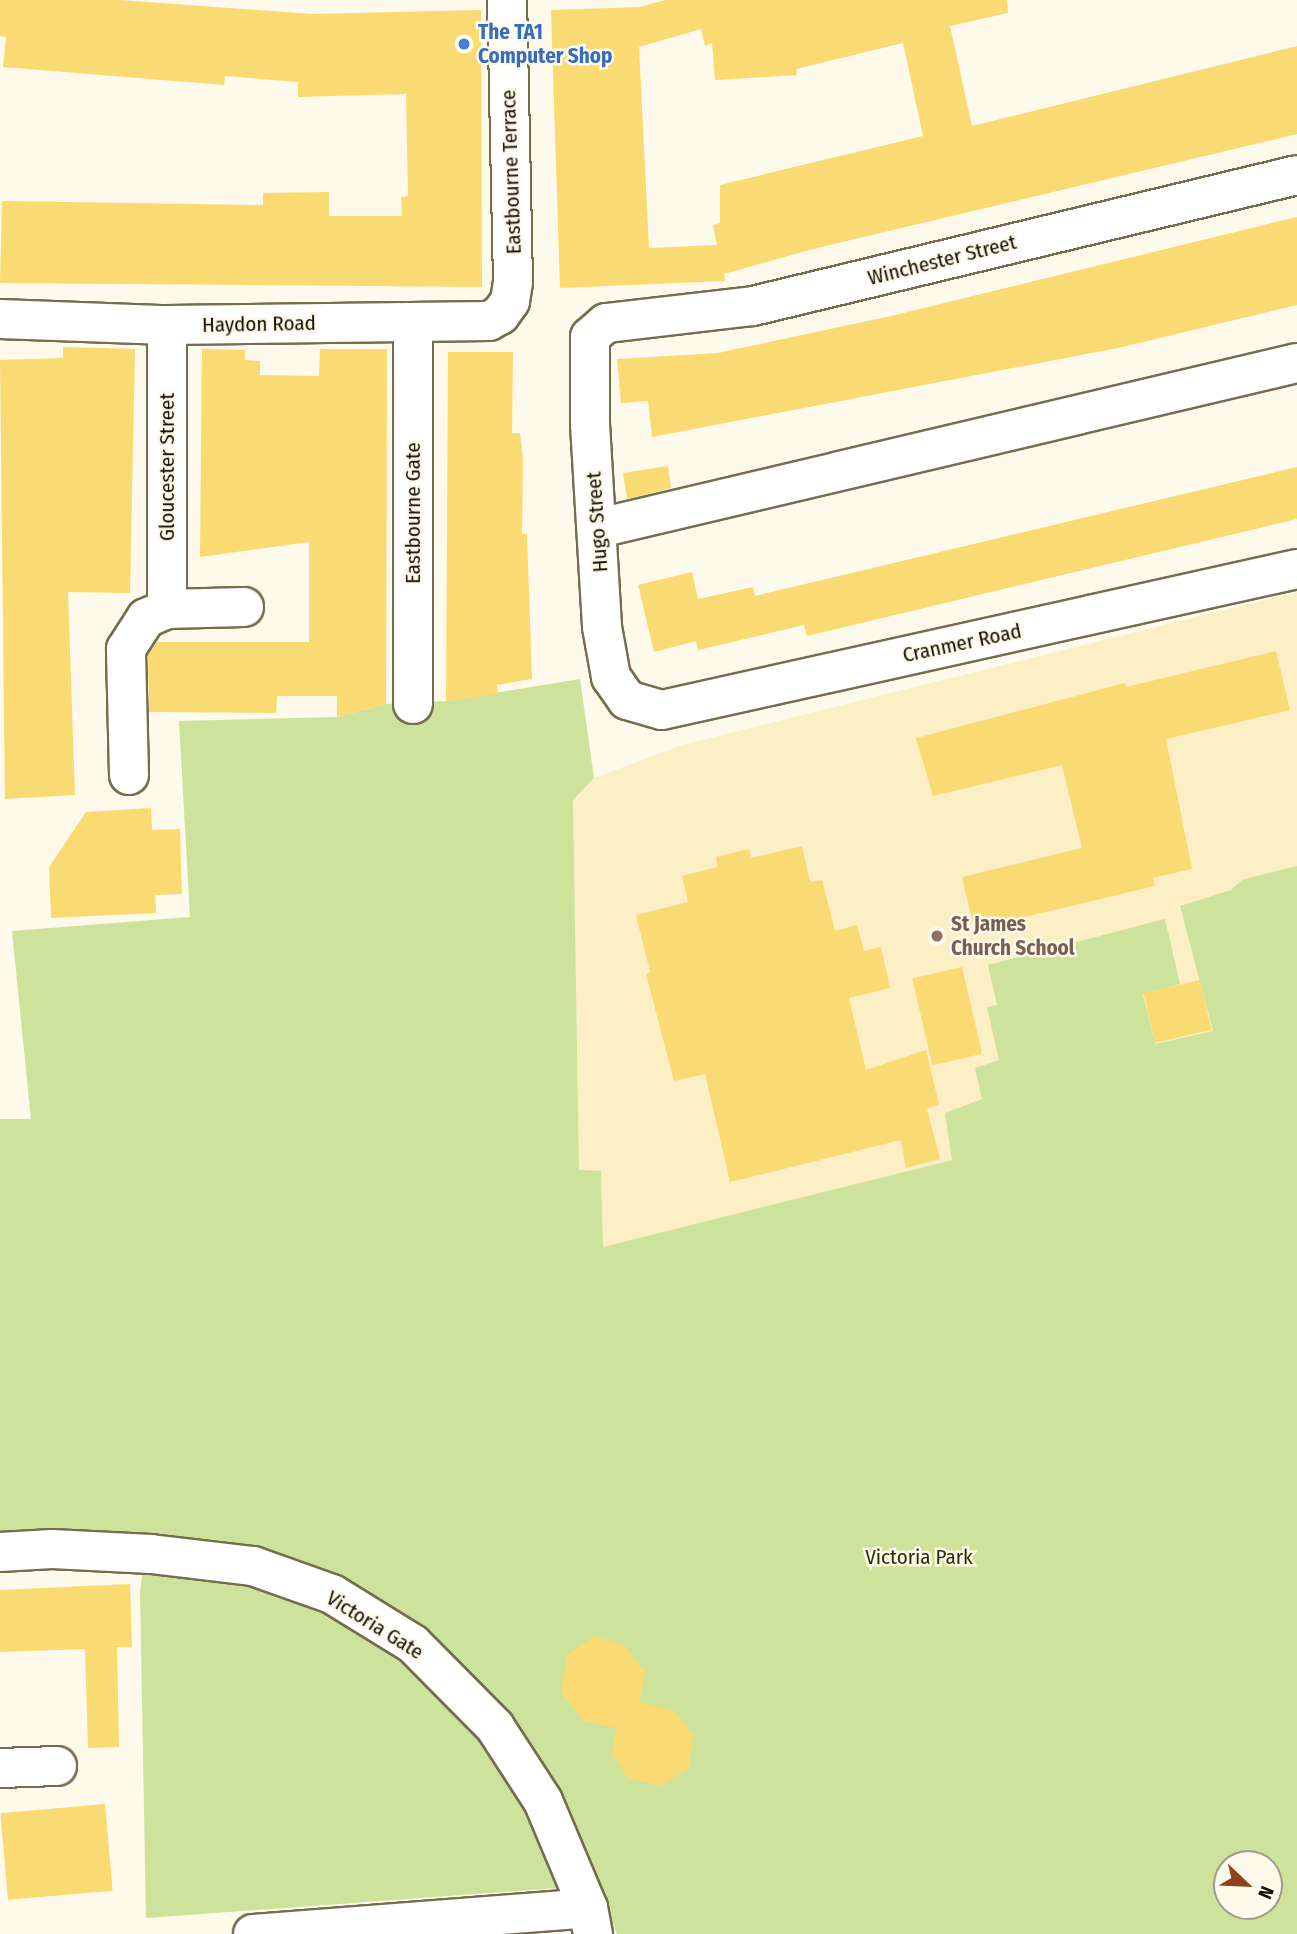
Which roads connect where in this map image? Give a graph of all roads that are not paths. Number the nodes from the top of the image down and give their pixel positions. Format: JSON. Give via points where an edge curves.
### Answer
{"nodes":[{"id":1,"x":504,"y":2,"type":"edge"},
{"id":2,"x":1297,"y":175,"type":"edge"},
{"id":3,"x":510,"y":301,"type":"joint"},
{"id":4,"x":0,"y":319,"type":"edge"},
{"id":5,"x":413,"y":322,"type":"junction"},
{"id":6,"x":167,"y":325,"type":"junction"},
{"id":7,"x":590,"y":337,"type":"joint"},
{"id":8,"x":1297,"y":363,"type":"edge"},
{"id":9,"x":599,"y":528,"type":"junction"},
{"id":10,"x":1297,"y":569,"type":"edge"},
{"id":11,"x":244,"y":607,"type":"dead end"},
{"id":12,"x":167,"y":609,"type":"junction"},
{"id":13,"x":627,"y":700,"type":"joint"},
{"id":14,"x":413,"y":704,"type":"dead end"},
{"id":15,"x":129,"y":775,"type":"dead end"},
{"id":16,"x":0,"y":1552,"type":"edge"},
{"id":17,"x":57,"y":1766,"type":"dead end"},
{"id":18,"x":0,"y":1768,"type":"edge"},
{"id":19,"x":590,"y":1921,"type":"edge"},
{"id":20,"x":253,"y":1934,"type":"edge"}],
"edges":[{"from":1,"to":3,"type":"street","name":"Eastbourne Terrace","via":[[514,199]]},
{"from":2,"to":7,"type":"street","name":"Winchester Street","via":[[753,306],[703,314],[636,316],[606,323]]},
{"from":3,"to":5,"type":"street","name":"Haydon Road","via":[[489,321]]},
{"from":4,"to":6,"type":"street","name":"Haydon Road"},
{"from":5,"to":6,"type":"street","name":"Haydon Road"},
{"from":5,"to":14,"type":"street","name":"Eastbourne Gate"},
{"from":6,"to":12,"type":"street","name":"Gloucester Street"},
{"from":7,"to":9,"type":"street","name":"Hugo Street","via":[[590,424]]},
{"from":8,"to":9,"type":"street"},
{"from":9,"to":13,"type":"street","name":"Hugo Street","via":[[602,627],[611,677]]},
{"from":10,"to":13,"type":"street","name":"Cranmer Road","via":[[662,710]]},
{"from":11,"to":12,"type":"street"},
{"from":12,"to":15,"type":"street","via":[[146,618],[125,649]]},
{"from":16,"to":19,"type":"street","name":"Victoria Gate","via":[[139,1553],[253,1566],[332,1594],[413,1644],[495,1727],[543,1801]]},
{"from":17,"to":18,"type":"street"},
{"from":19,"to":20,"type":"street"}]}
